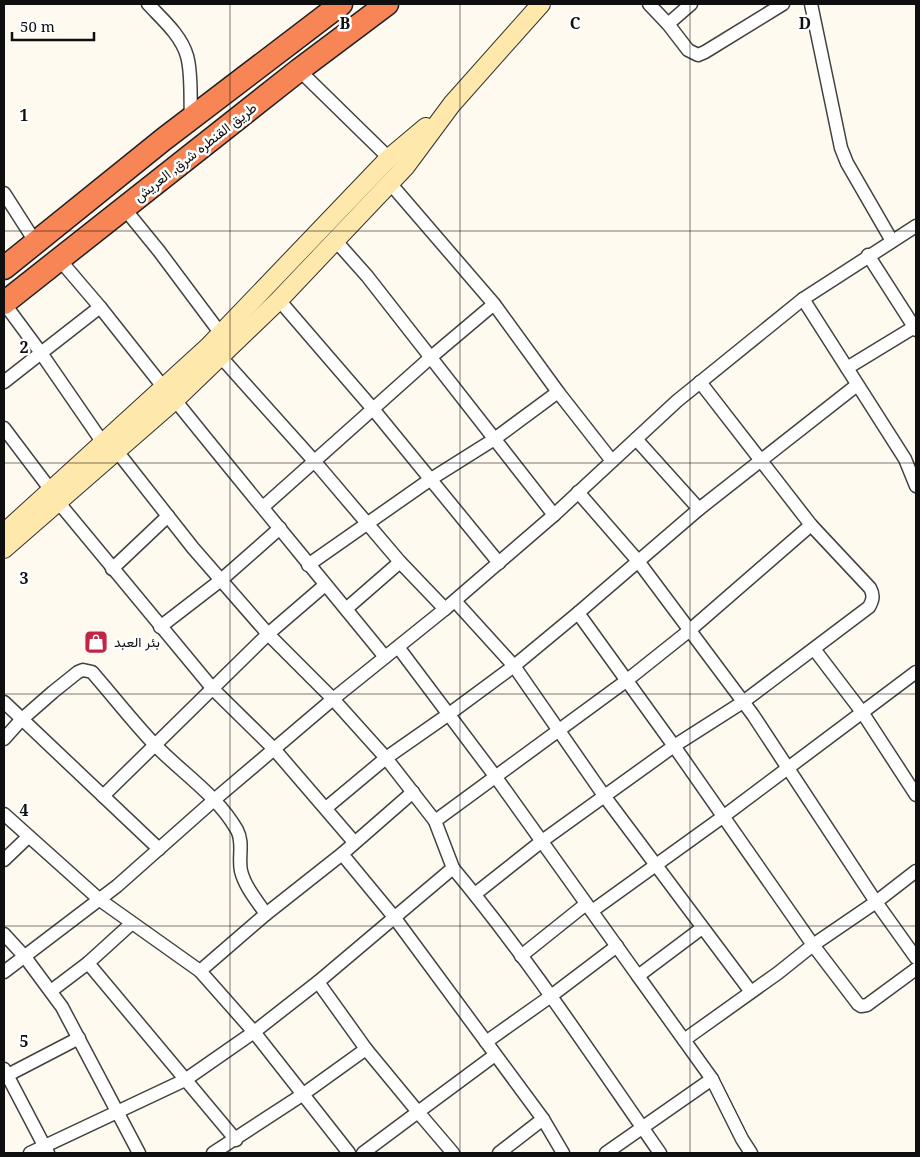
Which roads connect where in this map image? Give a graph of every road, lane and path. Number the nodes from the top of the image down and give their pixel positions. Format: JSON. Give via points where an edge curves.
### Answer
{"nodes":[{"id":1,"x":148,"y":4,"type":"edge"},
{"id":2,"x":341,"y":4,"type":"edge"},
{"id":3,"x":387,"y":4,"type":"edge"},
{"id":4,"x":541,"y":4,"type":"edge"},
{"id":5,"x":649,"y":4,"type":"edge"},
{"id":6,"x":691,"y":4,"type":"edge"},
{"id":7,"x":782,"y":4,"type":"edge"},
{"id":8,"x":811,"y":4,"type":"edge"},
{"id":9,"x":762,"y":9,"type":"edge"},
{"id":10,"x":668,"y":24,"type":"junction"},
{"id":11,"x":299,"y":70,"type":"junction"},
{"id":12,"x":452,"y":104,"type":"junction"},
{"id":13,"x":200,"y":111,"type":"junction"},
{"id":14,"x":227,"y":127,"type":"junction"},
{"id":15,"x":389,"y":158,"type":"junction"},
{"id":16,"x":389,"y":182,"type":"junction"},
{"id":17,"x":4,"y":193,"type":"edge"},
{"id":18,"x":124,"y":208,"type":"junction"},
{"id":19,"x":916,"y":226,"type":"edge"},
{"id":20,"x":335,"y":240,"type":"junction"},
{"id":21,"x":892,"y":241,"type":"junction"},
{"id":22,"x":36,"y":242,"type":"junction"},
{"id":23,"x":868,"y":255,"type":"junction"},
{"id":24,"x":59,"y":259,"type":"junction"},
{"id":25,"x":4,"y":268,"type":"edge"},
{"id":26,"x":803,"y":298,"type":"junction"},
{"id":27,"x":278,"y":300,"type":"junction"},
{"id":28,"x":4,"y":303,"type":"edge"},
{"id":29,"x":494,"y":304,"type":"junction"},
{"id":30,"x":100,"y":307,"type":"junction"},
{"id":31,"x":916,"y":328,"type":"edge"},
{"id":32,"x":221,"y":334,"type":"junction"},
{"id":33,"x":42,"y":353,"type":"junction"},
{"id":34,"x":220,"y":356,"type":"junction"},
{"id":35,"x":430,"y":358,"type":"junction"},
{"id":36,"x":847,"y":368,"type":"junction"},
{"id":37,"x":4,"y":382,"type":"edge"},
{"id":38,"x":700,"y":382,"type":"junction"},
{"id":39,"x":857,"y":385,"type":"junction"},
{"id":40,"x":558,"y":392,"type":"junction"},
{"id":41,"x":169,"y":394,"type":"junction"},
{"id":42,"x":373,"y":409,"type":"junction"},
{"id":43,"x":4,"y":428,"type":"edge"},
{"id":44,"x":636,"y":439,"type":"junction"},
{"id":45,"x":493,"y":440,"type":"junction"},
{"id":46,"x":109,"y":447,"type":"junction"},
{"id":47,"x":916,"y":451,"type":"edge"},
{"id":48,"x":905,"y":459,"type":"junction"},
{"id":49,"x":612,"y":461,"type":"junction"},
{"id":50,"x":761,"y":461,"type":"junction"},
{"id":51,"x":315,"y":462,"type":"junction"},
{"id":52,"x":430,"y":479,"type":"junction"},
{"id":53,"x":916,"y":486,"type":"edge"},
{"id":54,"x":578,"y":492,"type":"junction"},
{"id":55,"x":55,"y":496,"type":"junction"},
{"id":56,"x":262,"y":508,"type":"junction"},
{"id":57,"x":699,"y":509,"type":"junction"},
{"id":58,"x":554,"y":515,"type":"junction"},
{"id":59,"x":168,"y":516,"type":"junction"},
{"id":60,"x":366,"y":523,"type":"junction"},
{"id":61,"x":811,"y":525,"type":"junction"},
{"id":62,"x":280,"y":528,"type":"junction"},
{"id":63,"x":4,"y":533,"type":"edge"},
{"id":64,"x":4,"y":549,"type":"edge"},
{"id":65,"x":638,"y":561,"type":"junction"},
{"id":66,"x":400,"y":562,"type":"junction"},
{"id":67,"x":499,"y":563,"type":"junction"},
{"id":68,"x":308,"y":565,"type":"junction"},
{"id":69,"x":112,"y":569,"type":"junction"},
{"id":70,"x":221,"y":580,"type":"junction"},
{"id":71,"x":325,"y":585,"type":"junction"},
{"id":72,"x":455,"y":601,"type":"junction"},
{"id":73,"x":346,"y":609,"type":"junction"},
{"id":74,"x":445,"y":610,"type":"junction"},
{"id":75,"x":578,"y":613,"type":"junction"},
{"id":76,"x":160,"y":627,"type":"junction"},
{"id":77,"x":690,"y":630,"type":"junction"},
{"id":78,"x":268,"y":634,"type":"junction"},
{"id":79,"x":398,"y":648,"type":"junction"},
{"id":80,"x":814,"y":649,"type":"junction"},
{"id":81,"x":385,"y":657,"type":"junction"},
{"id":82,"x":514,"y":666,"type":"junction"},
{"id":83,"x":916,"y":672,"type":"edge"},
{"id":84,"x":626,"y":681,"type":"junction"},
{"id":85,"x":213,"y":689,"type":"junction"},
{"id":86,"x":333,"y":699,"type":"junction"},
{"id":87,"x":4,"y":702,"type":"edge"},
{"id":88,"x":743,"y":702,"type":"junction"},
{"id":89,"x":862,"y":712,"type":"junction"},
{"id":90,"x":449,"y":714,"type":"junction"},
{"id":91,"x":21,"y":720,"type":"junction"},
{"id":92,"x":558,"y":731,"type":"junction"},
{"id":93,"x":4,"y":739,"type":"edge"},
{"id":94,"x":155,"y":745,"type":"junction"},
{"id":95,"x":674,"y":746,"type":"junction"},
{"id":96,"x":274,"y":749,"type":"junction"},
{"id":97,"x":386,"y":758,"type":"junction"},
{"id":98,"x":788,"y":768,"type":"junction"},
{"id":99,"x":495,"y":776,"type":"junction"},
{"id":100,"x":413,"y":792,"type":"junction"},
{"id":101,"x":916,"y":795,"type":"edge"},
{"id":102,"x":103,"y":796,"type":"junction"},
{"id":103,"x":605,"y":796,"type":"junction"},
{"id":104,"x":214,"y":800,"type":"junction"},
{"id":105,"x":326,"y":808,"type":"junction"},
{"id":106,"x":4,"y":814,"type":"edge"},
{"id":107,"x":724,"y":816,"type":"junction"},
{"id":108,"x":435,"y":821,"type":"junction"},
{"id":109,"x":28,"y":837,"type":"junction"},
{"id":110,"x":354,"y":842,"type":"junction"},
{"id":111,"x":542,"y":842,"type":"junction"},
{"id":112,"x":158,"y":849,"type":"junction"},
{"id":113,"x":342,"y":854,"type":"junction"},
{"id":114,"x":4,"y":860,"type":"edge"},
{"id":115,"x":657,"y":865,"type":"junction"},
{"id":116,"x":453,"y":868,"type":"junction"},
{"id":117,"x":916,"y":871,"type":"edge"},
{"id":118,"x":475,"y":894,"type":"junction"},
{"id":119,"x":100,"y":900,"type":"junction"},
{"id":120,"x":876,"y":902,"type":"junction"},
{"id":121,"x":589,"y":908,"type":"junction"},
{"id":122,"x":266,"y":914,"type":"junction"},
{"id":123,"x":394,"y":917,"type":"junction"},
{"id":124,"x":132,"y":923,"type":"junction"},
{"id":125,"x":702,"y":928,"type":"junction"},
{"id":126,"x":4,"y":934,"type":"edge"},
{"id":127,"x":813,"y":945,"type":"junction"},
{"id":128,"x":617,"y":946,"type":"junction"},
{"id":129,"x":520,"y":956,"type":"junction"},
{"id":130,"x":25,"y":957,"type":"junction"},
{"id":131,"x":916,"y":958,"type":"edge"},
{"id":132,"x":88,"y":963,"type":"junction"},
{"id":133,"x":916,"y":969,"type":"edge"},
{"id":134,"x":200,"y":971,"type":"junction"},
{"id":135,"x":4,"y":972,"type":"edge"},
{"id":136,"x":638,"y":976,"type":"junction"},
{"id":137,"x":318,"y":982,"type":"junction"},
{"id":138,"x":51,"y":992,"type":"junction"},
{"id":139,"x":752,"y":992,"type":"junction"},
{"id":140,"x":551,"y":996,"type":"junction"},
{"id":141,"x":254,"y":1032,"type":"junction"},
{"id":142,"x":79,"y":1038,"type":"junction"},
{"id":143,"x":684,"y":1040,"type":"junction"},
{"id":144,"x":486,"y":1042,"type":"junction"},
{"id":145,"x":366,"y":1049,"type":"junction"},
{"id":146,"x":495,"y":1055,"type":"junction"},
{"id":147,"x":5,"y":1074,"type":"edge"},
{"id":148,"x":712,"y":1079,"type":"junction"},
{"id":149,"x":185,"y":1080,"type":"junction"},
{"id":150,"x":302,"y":1095,"type":"junction"},
{"id":151,"x":418,"y":1112,"type":"junction"},
{"id":152,"x":117,"y":1113,"type":"junction"},
{"id":153,"x":543,"y":1119,"type":"junction"},
{"id":154,"x":643,"y":1128,"type":"junction"},
{"id":155,"x":236,"y":1140,"type":"junction"},
{"id":156,"x":46,"y":1150,"type":"edge"},
{"id":157,"x":218,"y":1152,"type":"edge"},
{"id":158,"x":30,"y":1153,"type":"edge"},
{"id":159,"x":140,"y":1153,"type":"edge"},
{"id":160,"x":349,"y":1153,"type":"edge"},
{"id":161,"x":362,"y":1153,"type":"edge"},
{"id":162,"x":453,"y":1153,"type":"edge"},
{"id":163,"x":499,"y":1153,"type":"edge"},
{"id":164,"x":564,"y":1153,"type":"edge"},
{"id":165,"x":606,"y":1153,"type":"edge"},
{"id":166,"x":660,"y":1153,"type":"edge"},
{"id":167,"x":751,"y":1153,"type":"edge"}],
"edges":[{"from":1,"to":13,"type":"street","via":[[172,30],[185,51]]},
{"from":2,"to":13,"type":"highway","name":"طريق القنطره شرق, العريش"},
{"from":3,"to":11,"type":"highway","name":"طريق القنطره شرق, العريش"},
{"from":4,"to":12,"type":"main road"},
{"from":5,"to":10,"type":"street"},
{"from":6,"to":10,"type":"street"},
{"from":7,"to":9,"type":"street"},
{"from":8,"to":21,"type":"street","via":[[841,148]]},
{"from":9,"to":10,"type":"street","via":[[701,54],[688,50]]},
{"from":11,"to":14,"type":"highway","name":"طريق القنطره شرق, العريش"},
{"from":11,"to":15,"type":"street"},
{"from":12,"to":15,"type":"main road"},
{"from":12,"to":16,"type":"main road","via":[[406,166]]},
{"from":13,"to":14,"type":"highway"},
{"from":13,"to":22,"type":"highway","name":"طريق القنطره شرق, العريش"},
{"from":14,"to":18,"type":"highway","name":"طريق القنطره شرق, العريش"},
{"from":15,"to":32,"type":"main road"},
{"from":16,"to":20,"type":"main road"},
{"from":16,"to":29,"type":"street"},
{"from":17,"to":22,"type":"street"},
{"from":18,"to":24,"type":"highway","name":"طريق القنطره شرق, العريش"},
{"from":18,"to":32,"type":"street"},
{"from":19,"to":21,"type":"street"},
{"from":20,"to":27,"type":"main road"},
{"from":20,"to":35,"type":"street"},
{"from":21,"to":23,"type":"street"},
{"from":22,"to":25,"type":"highway","name":"طريق القنطره شرق, العريش"},
{"from":23,"to":26,"type":"street"},
{"from":23,"to":31,"type":"street"},
{"from":24,"to":28,"type":"highway","name":"طريق القنطره شرق, العريش"},
{"from":24,"to":30,"type":"street"},
{"from":26,"to":36,"type":"street"},
{"from":26,"to":38,"type":"street"},
{"from":27,"to":34,"type":"main road"},
{"from":27,"to":42,"type":"street"},
{"from":28,"to":33,"type":"street"},
{"from":29,"to":35,"type":"street"},
{"from":29,"to":40,"type":"street"},
{"from":30,"to":33,"type":"street"},
{"from":30,"to":41,"type":"street"},
{"from":31,"to":36,"type":"street"},
{"from":32,"to":41,"type":"main road"},
{"from":33,"to":37,"type":"street"},
{"from":33,"to":46,"type":"street"},
{"from":34,"to":41,"type":"main road"},
{"from":34,"to":51,"type":"street"},
{"from":35,"to":42,"type":"street"},
{"from":35,"to":45,"type":"street"},
{"from":36,"to":39,"type":"street"},
{"from":38,"to":44,"type":"street"},
{"from":38,"to":50,"type":"street"},
{"from":39,"to":48,"type":"street"},
{"from":39,"to":50,"type":"street"},
{"from":40,"to":45,"type":"street"},
{"from":40,"to":49,"type":"street"},
{"from":41,"to":46,"type":"main road"},
{"from":41,"to":56,"type":"street"},
{"from":42,"to":51,"type":"street"},
{"from":42,"to":52,"type":"street"},
{"from":43,"to":55,"type":"street"},
{"from":44,"to":49,"type":"street"},
{"from":44,"to":57,"type":"street"},
{"from":45,"to":52,"type":"street"},
{"from":45,"to":58,"type":"street"},
{"from":46,"to":55,"type":"main road"},
{"from":46,"to":59,"type":"street"},
{"from":47,"to":48,"type":"street"},
{"from":48,"to":53,"type":"street"},
{"from":49,"to":54,"type":"street"},
{"from":50,"to":57,"type":"street"},
{"from":50,"to":61,"type":"street"},
{"from":51,"to":56,"type":"street"},
{"from":51,"to":60,"type":"street"},
{"from":52,"to":60,"type":"street"},
{"from":52,"to":67,"type":"street"},
{"from":54,"to":58,"type":"street"},
{"from":54,"to":65,"type":"street"},
{"from":55,"to":63,"type":"main road"},
{"from":55,"to":64,"type":"main road"},
{"from":55,"to":69,"type":"street"},
{"from":56,"to":62,"type":"street"},
{"from":57,"to":65,"type":"street"},
{"from":58,"to":67,"type":"street"},
{"from":59,"to":69,"type":"street"},
{"from":59,"to":70,"type":"street"},
{"from":60,"to":66,"type":"street"},
{"from":60,"to":68,"type":"street"},
{"from":61,"to":77,"type":"street"},
{"from":61,"to":80,"type":"street","via":[[870,588],[873,598],[869,607]]},
{"from":62,"to":68,"type":"street"},
{"from":62,"to":70,"type":"street"},
{"from":65,"to":75,"type":"street"},
{"from":65,"to":77,"type":"street"},
{"from":66,"to":73,"type":"street"},
{"from":66,"to":74,"type":"street"},
{"from":67,"to":72,"type":"street"},
{"from":68,"to":71,"type":"street"},
{"from":69,"to":76,"type":"street"},
{"from":70,"to":76,"type":"street"},
{"from":70,"to":78,"type":"street"},
{"from":71,"to":73,"type":"street"},
{"from":71,"to":78,"type":"street"},
{"from":72,"to":74,"type":"street"},
{"from":72,"to":82,"type":"street"},
{"from":73,"to":81,"type":"street"},
{"from":74,"to":79,"type":"street"},
{"from":75,"to":82,"type":"street"},
{"from":75,"to":84,"type":"street"},
{"from":76,"to":85,"type":"street"},
{"from":77,"to":84,"type":"street"},
{"from":77,"to":88,"type":"street"},
{"from":78,"to":85,"type":"street"},
{"from":78,"to":86,"type":"street"},
{"from":79,"to":81,"type":"street"},
{"from":79,"to":90,"type":"street"},
{"from":80,"to":88,"type":"street"},
{"from":80,"to":89,"type":"street"},
{"from":81,"to":86,"type":"street"},
{"from":82,"to":90,"type":"street"},
{"from":82,"to":92,"type":"street"},
{"from":83,"to":89,"type":"street"},
{"from":84,"to":92,"type":"street"},
{"from":84,"to":95,"type":"street"},
{"from":85,"to":94,"type":"street"},
{"from":85,"to":96,"type":"street"},
{"from":86,"to":96,"type":"street"},
{"from":86,"to":97,"type":"street"},
{"from":87,"to":91,"type":"street"},
{"from":88,"to":95,"type":"street"},
{"from":88,"to":98,"type":"street"},
{"from":89,"to":98,"type":"street"},
{"from":89,"to":101,"type":"street"},
{"from":90,"to":97,"type":"street"},
{"from":90,"to":99,"type":"street"},
{"from":91,"to":93,"type":"street"},
{"from":91,"to":94,"type":"street","via":[[78,672],[88,670]]},
{"from":91,"to":102,"type":"street"},
{"from":92,"to":99,"type":"street"},
{"from":92,"to":103,"type":"street"},
{"from":94,"to":102,"type":"street"},
{"from":94,"to":104,"type":"street"},
{"from":95,"to":103,"type":"street"},
{"from":95,"to":107,"type":"street"},
{"from":96,"to":104,"type":"street"},
{"from":96,"to":105,"type":"street"},
{"from":97,"to":100,"type":"street"},
{"from":97,"to":105,"type":"street"},
{"from":98,"to":107,"type":"street"},
{"from":98,"to":120,"type":"street"},
{"from":99,"to":108,"type":"street"},
{"from":99,"to":111,"type":"street"},
{"from":100,"to":108,"type":"street"},
{"from":100,"to":110,"type":"street"},
{"from":102,"to":112,"type":"street"},
{"from":103,"to":111,"type":"street"},
{"from":103,"to":115,"type":"street"},
{"from":104,"to":112,"type":"street"},
{"from":104,"to":122,"type":"street","via":[[237,830],[241,872]]},
{"from":105,"to":110,"type":"street"},
{"from":106,"to":109,"type":"street"},
{"from":107,"to":115,"type":"street"},
{"from":107,"to":127,"type":"street"},
{"from":108,"to":116,"type":"street"},
{"from":109,"to":114,"type":"street"},
{"from":109,"to":119,"type":"street"},
{"from":110,"to":113,"type":"street"},
{"from":111,"to":118,"type":"street"},
{"from":111,"to":121,"type":"street"},
{"from":112,"to":119,"type":"street"},
{"from":113,"to":122,"type":"street"},
{"from":113,"to":123,"type":"street"},
{"from":115,"to":121,"type":"street"},
{"from":115,"to":125,"type":"street"},
{"from":116,"to":118,"type":"street"},
{"from":116,"to":123,"type":"street"},
{"from":117,"to":120,"type":"street"},
{"from":118,"to":129,"type":"street"},
{"from":119,"to":124,"type":"street"},
{"from":119,"to":130,"type":"street"},
{"from":120,"to":127,"type":"street"},
{"from":120,"to":131,"type":"street"},
{"from":121,"to":128,"type":"street"},
{"from":121,"to":129,"type":"street"},
{"from":122,"to":134,"type":"street"},
{"from":123,"to":137,"type":"street"},
{"from":123,"to":144,"type":"street"},
{"from":124,"to":132,"type":"street"},
{"from":124,"to":134,"type":"street"},
{"from":125,"to":136,"type":"street"},
{"from":125,"to":139,"type":"street"},
{"from":126,"to":130,"type":"street"},
{"from":127,"to":133,"type":"street","via":[[861,1006],[867,1005]]},
{"from":127,"to":139,"type":"street"},
{"from":128,"to":136,"type":"street"},
{"from":128,"to":140,"type":"street"},
{"from":129,"to":140,"type":"street"},
{"from":130,"to":135,"type":"street"},
{"from":130,"to":138,"type":"street"},
{"from":132,"to":138,"type":"street"},
{"from":132,"to":149,"type":"street"},
{"from":134,"to":141,"type":"street"},
{"from":136,"to":143,"type":"street"},
{"from":137,"to":141,"type":"street"},
{"from":137,"to":145,"type":"street"},
{"from":138,"to":142,"type":"street"},
{"from":139,"to":143,"type":"street"},
{"from":140,"to":144,"type":"street"},
{"from":140,"to":154,"type":"street"},
{"from":141,"to":149,"type":"street"},
{"from":141,"to":150,"type":"street"},
{"from":142,"to":147,"type":"street"},
{"from":142,"to":152,"type":"street"},
{"from":143,"to":148,"type":"street"},
{"from":144,"to":146,"type":"street"},
{"from":145,"to":150,"type":"street"},
{"from":145,"to":151,"type":"street"},
{"from":146,"to":151,"type":"street"},
{"from":146,"to":153,"type":"street"},
{"from":147,"to":156,"type":"street"},
{"from":148,"to":154,"type":"street"},
{"from":148,"to":167,"type":"street"},
{"from":149,"to":152,"type":"street"},
{"from":149,"to":155,"type":"street"},
{"from":150,"to":155,"type":"street"},
{"from":150,"to":160,"type":"street"},
{"from":151,"to":161,"type":"street"},
{"from":151,"to":162,"type":"street"},
{"from":152,"to":156,"type":"street"},
{"from":152,"to":159,"type":"street"},
{"from":153,"to":163,"type":"street"},
{"from":153,"to":164,"type":"street"},
{"from":154,"to":165,"type":"street"},
{"from":154,"to":166,"type":"street"},
{"from":155,"to":157,"type":"street"},
{"from":156,"to":158,"type":"street"}]}
